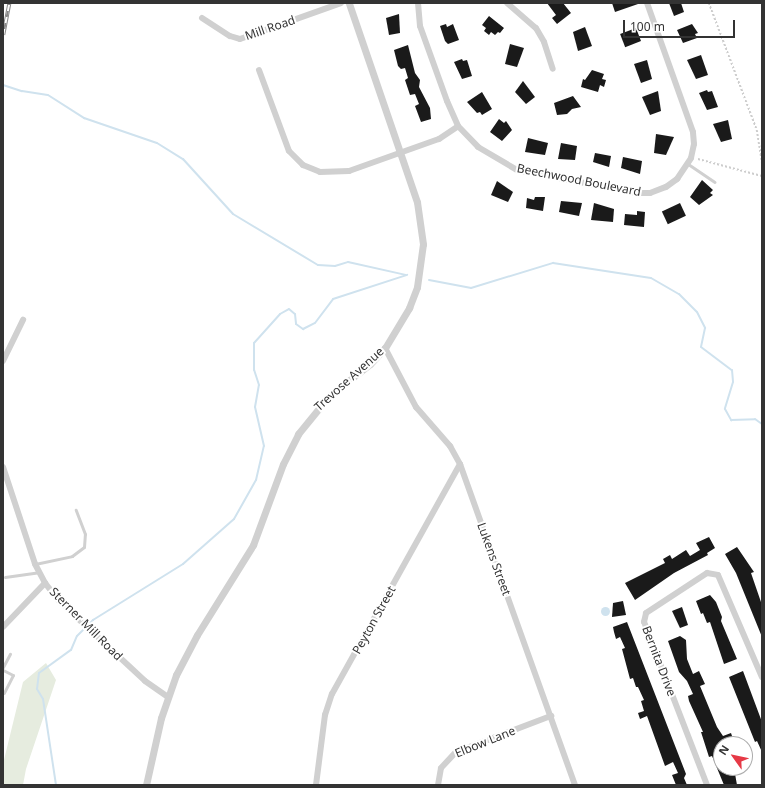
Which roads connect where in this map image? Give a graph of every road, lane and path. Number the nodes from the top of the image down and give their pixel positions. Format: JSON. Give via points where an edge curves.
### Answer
{"nodes":[{"id":1,"x":341,"y":3,"type":"edge"},
{"id":2,"x":349,"y":3,"type":"edge"},
{"id":3,"x":418,"y":3,"type":"edge"},
{"id":4,"x":507,"y":3,"type":"edge"},
{"id":5,"x":647,"y":3,"type":"edge"},
{"id":6,"x":709,"y":3,"type":"edge"},
{"id":7,"x":202,"y":18,"type":"dead end"},
{"id":8,"x":553,"y":69,"type":"dead end"},
{"id":9,"x":259,"y":70,"type":"dead end"},
{"id":10,"x":458,"y":126,"type":"junction"},
{"id":11,"x":401,"y":152,"type":"junction"},
{"id":12,"x":697,"y":158,"type":"dead end"},
{"id":13,"x":762,"y":163,"type":"edge"},
{"id":14,"x":688,"y":164,"type":"junction"},
{"id":15,"x":762,"y":176,"type":"edge"},
{"id":16,"x":715,"y":182,"type":"dead end"},
{"id":17,"x":23,"y":320,"type":"dead end"},
{"id":18,"x":385,"y":348,"type":"junction"},
{"id":19,"x":3,"y":361,"type":"edge"},
{"id":20,"x":460,"y":464,"type":"junction"},
{"id":21,"x":4,"y":471,"type":"edge"},
{"id":22,"x":76,"y":510,"type":"dead end"},
{"id":23,"x":35,"y":564,"type":"junction"},
{"id":24,"x":39,"y":572,"type":"junction"},
{"id":25,"x":5,"y":577,"type":"dead end"},
{"id":26,"x":46,"y":583,"type":"junction"},
{"id":27,"x":3,"y":627,"type":"edge"},
{"id":28,"x":10,"y":654,"type":"dead end"},
{"id":29,"x":3,"y":669,"type":"edge"},
{"id":30,"x":762,"y":676,"type":"edge"},
{"id":31,"x":4,"y":693,"type":"dead end"},
{"id":32,"x":168,"y":697,"type":"junction"},
{"id":33,"x":551,"y":716,"type":"junction"},
{"id":34,"x":146,"y":785,"type":"edge"},
{"id":35,"x":316,"y":785,"type":"edge"},
{"id":36,"x":438,"y":785,"type":"edge"},
{"id":37,"x":575,"y":785,"type":"edge"},
{"id":38,"x":707,"y":785,"type":"edge"}],
"edges":[{"from":1,"to":7,"type":"street","name":"Mill Road","via":[[240,39],[230,36]]},
{"from":2,"to":11,"type":"street","name":"Trevose Avenue"},
{"from":3,"to":10,"type":"street","name":"Beechwood Boulevard","via":[[420,26]]},
{"from":4,"to":8,"type":"street","via":[[536,28],[544,42]]},
{"from":5,"to":14,"type":"street","name":"Beechwood Boulevard","via":[[693,132],[694,144]]},
{"from":6,"to":13,"type":"path","via":[[757,130]]},
{"from":9,"to":11,"type":"street","via":[[285,144],[296,160],[311,170],[340,173]]},
{"from":10,"to":11,"type":"street","via":[[439,139]]},
{"from":10,"to":14,"type":"street","name":"Beechwood Boulevard","via":[[478,147],[517,170],[637,193],[650,193],[666,187]]},
{"from":11,"to":18,"type":"street","name":"Trevose Avenue","via":[[421,219],[421,271],[409,308]]},
{"from":12,"to":15,"type":"path"},
{"from":14,"to":16,"type":"lane"},
{"from":17,"to":19,"type":"street"},
{"from":18,"to":20,"type":"street","name":"Lukens Street","via":[[416,407],[450,446]]},
{"from":18,"to":32,"type":"street","name":"Trevose Avenue","via":[[370,364],[329,396],[298,434],[283,464],[253,545],[193,641]]},
{"from":20,"to":33,"type":"street","name":"Lukens Street"},
{"from":20,"to":35,"type":"street","name":"Peyton Street","via":[[332,694],[325,715]]},
{"from":21,"to":23,"type":"street","name":"Sterner Mill Road"},
{"from":22,"to":23,"type":"lane","via":[[85,534],[84,547],[72,556]]},
{"from":23,"to":24,"type":"street","name":"Sterner Mill Road"},
{"from":24,"to":25,"type":"lane"},
{"from":24,"to":26,"type":"street","name":"Sterner Mill Road"},
{"from":26,"to":27,"type":"street"},
{"from":26,"to":32,"type":"street","name":"Sterner Mill Road","via":[[89,629],[145,681]]},
{"from":28,"to":29,"type":"lane"},
{"from":29,"to":31,"type":"lane","via":[[13,675]]},
{"from":30,"to":38,"type":"street","name":"Bernita Drive","via":[[721,578],[712,573],[707,573],[652,607],[644,617]]},
{"from":32,"to":34,"type":"street","name":"Trevose Avenue"},
{"from":33,"to":36,"type":"street","name":"Elbow Lane","via":[[456,752],[441,768]]},
{"from":33,"to":37,"type":"street","name":"Lukens Street"}]}
